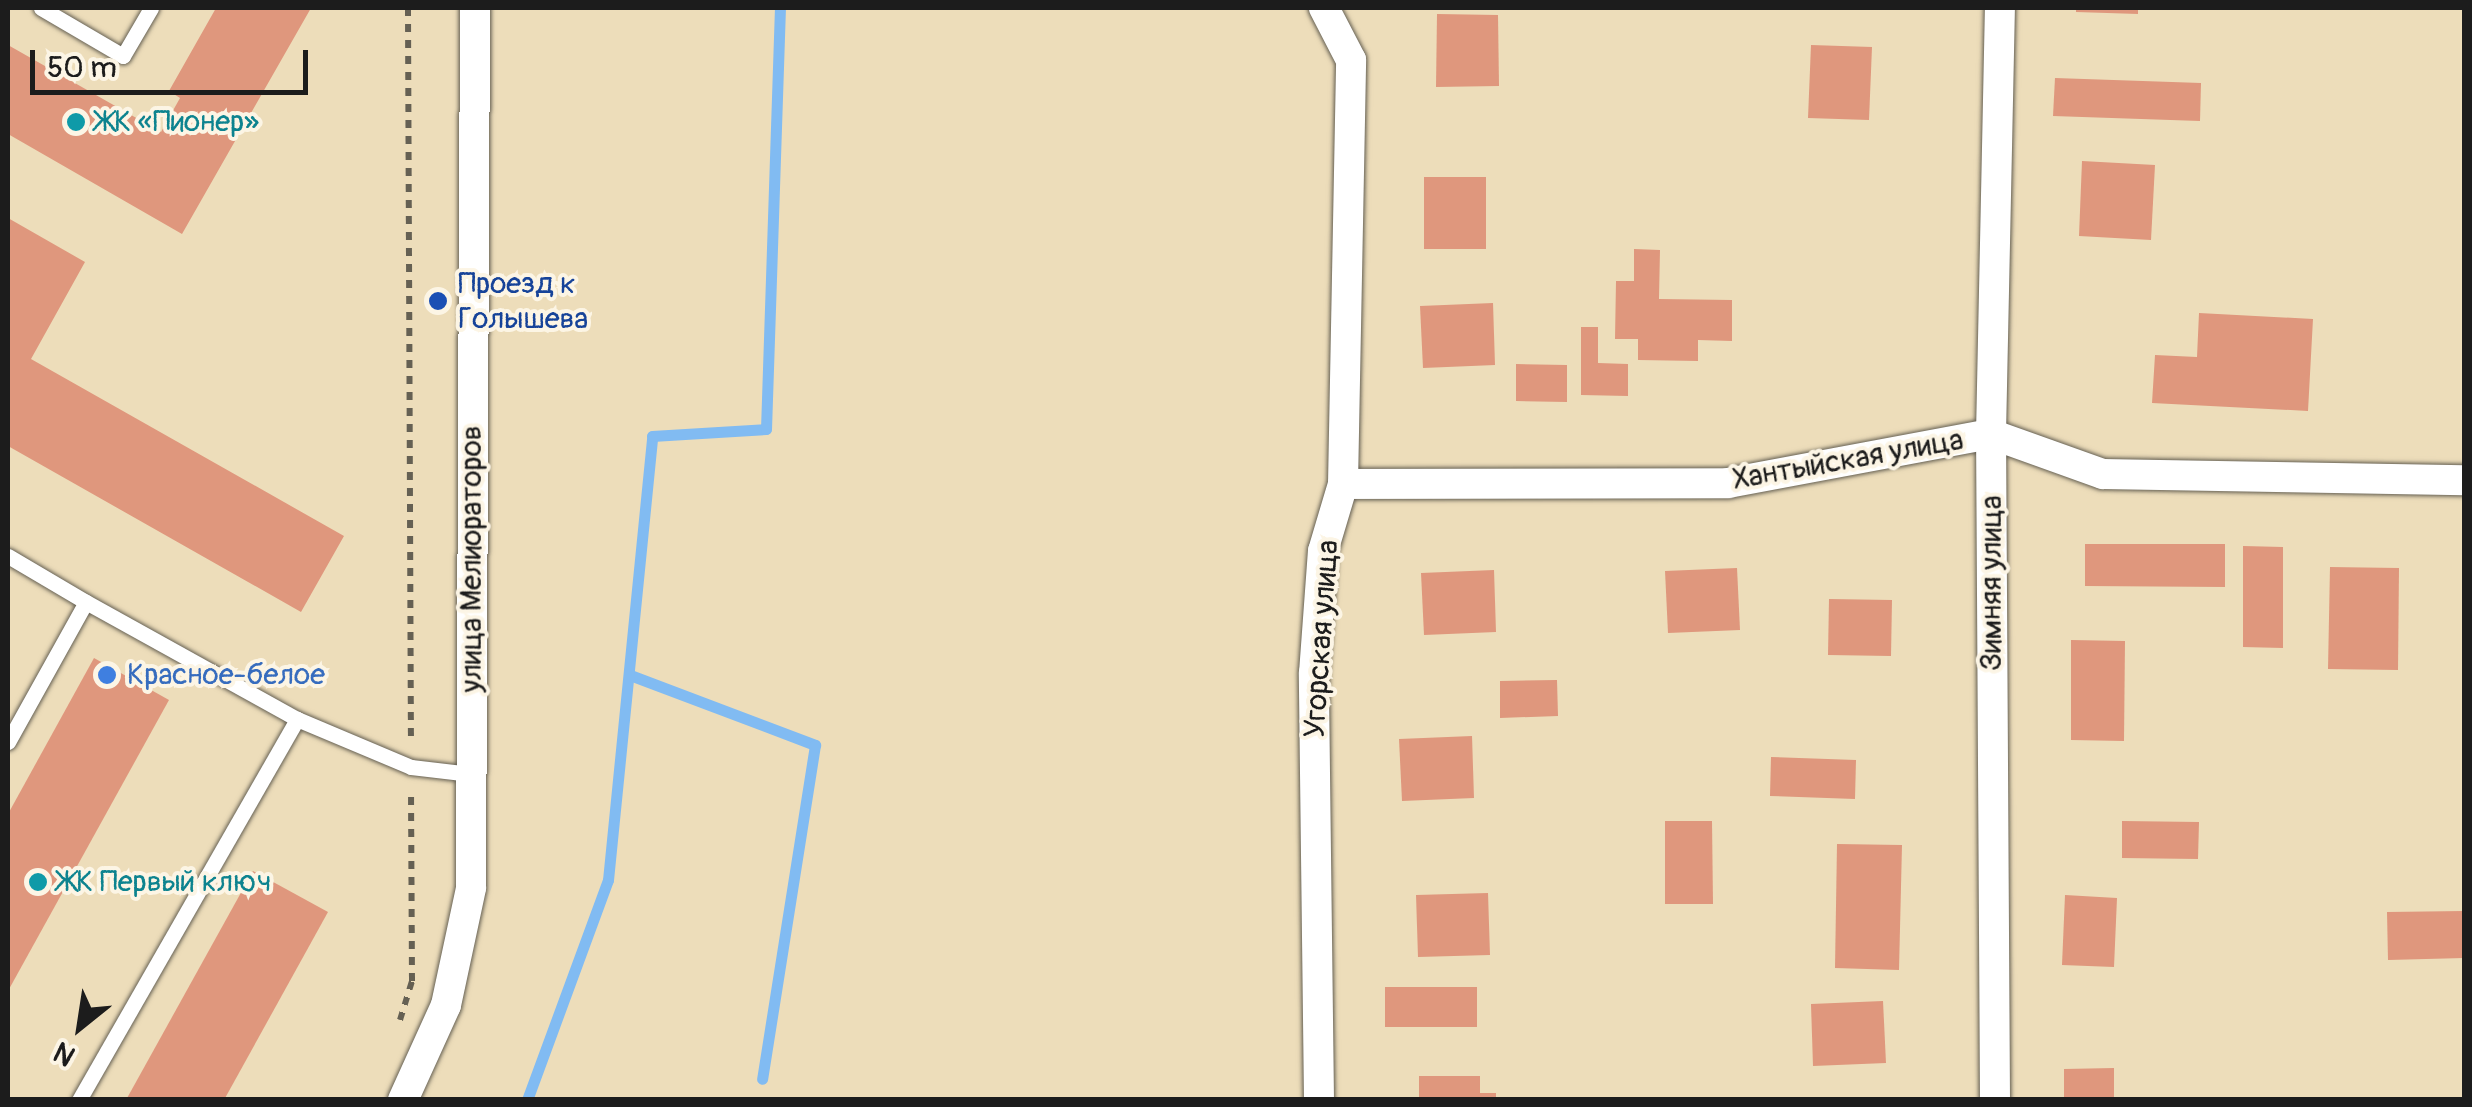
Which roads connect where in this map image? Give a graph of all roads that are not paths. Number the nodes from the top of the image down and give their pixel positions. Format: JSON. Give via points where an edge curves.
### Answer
{"nodes":[{"id":1,"x":41,"y":8,"type":"edge"},
{"id":2,"x":151,"y":8,"type":"edge"},
{"id":3,"x":475,"y":8,"type":"edge"},
{"id":4,"x":1324,"y":8,"type":"edge"},
{"id":5,"x":2000,"y":8,"type":"edge"},
{"id":6,"x":1992,"y":434,"type":"junction"},
{"id":7,"x":2464,"y":480,"type":"edge"},
{"id":8,"x":1343,"y":484,"type":"junction"},
{"id":9,"x":8,"y":556,"type":"edge"},
{"id":10,"x":86,"y":602,"type":"junction"},
{"id":11,"x":298,"y":718,"type":"junction"},
{"id":12,"x":8,"y":742,"type":"edge"},
{"id":13,"x":471,"y":774,"type":"junction"},
{"id":14,"x":79,"y":1100,"type":"edge"},
{"id":15,"x":403,"y":1100,"type":"edge"},
{"id":16,"x":1319,"y":1100,"type":"edge"},
{"id":17,"x":1996,"y":1100,"type":"edge"}],
"edges":[{"from":1,"to":2,"type":"lane","via":[[123,56]]},
{"from":3,"to":13,"type":"street","name":"улица Мелиораторов"},
{"from":4,"to":8,"type":"street","name":"Угорская улица","via":[[1351,60]]},
{"from":5,"to":6,"type":"street","name":"Зимняя улица"},
{"from":6,"to":7,"type":"street","name":"Хантыйская улица","via":[[2103,474]]},
{"from":6,"to":8,"type":"street","name":"Хантыйская улица","via":[[1728,482]]},
{"from":6,"to":17,"type":"street","name":"Зимняя улица"},
{"from":8,"to":16,"type":"street","name":"Угорская улица","via":[[1322,550],[1314,673]]},
{"from":9,"to":10,"type":"lane"},
{"from":10,"to":11,"type":"lane"},
{"from":10,"to":12,"type":"lane"},
{"from":11,"to":13,"type":"lane","via":[[411,767]]},
{"from":11,"to":14,"type":"lane"},
{"from":13,"to":15,"type":"street","name":"улица Мелиораторов","via":[[471,888],[446,1005]]}]}
